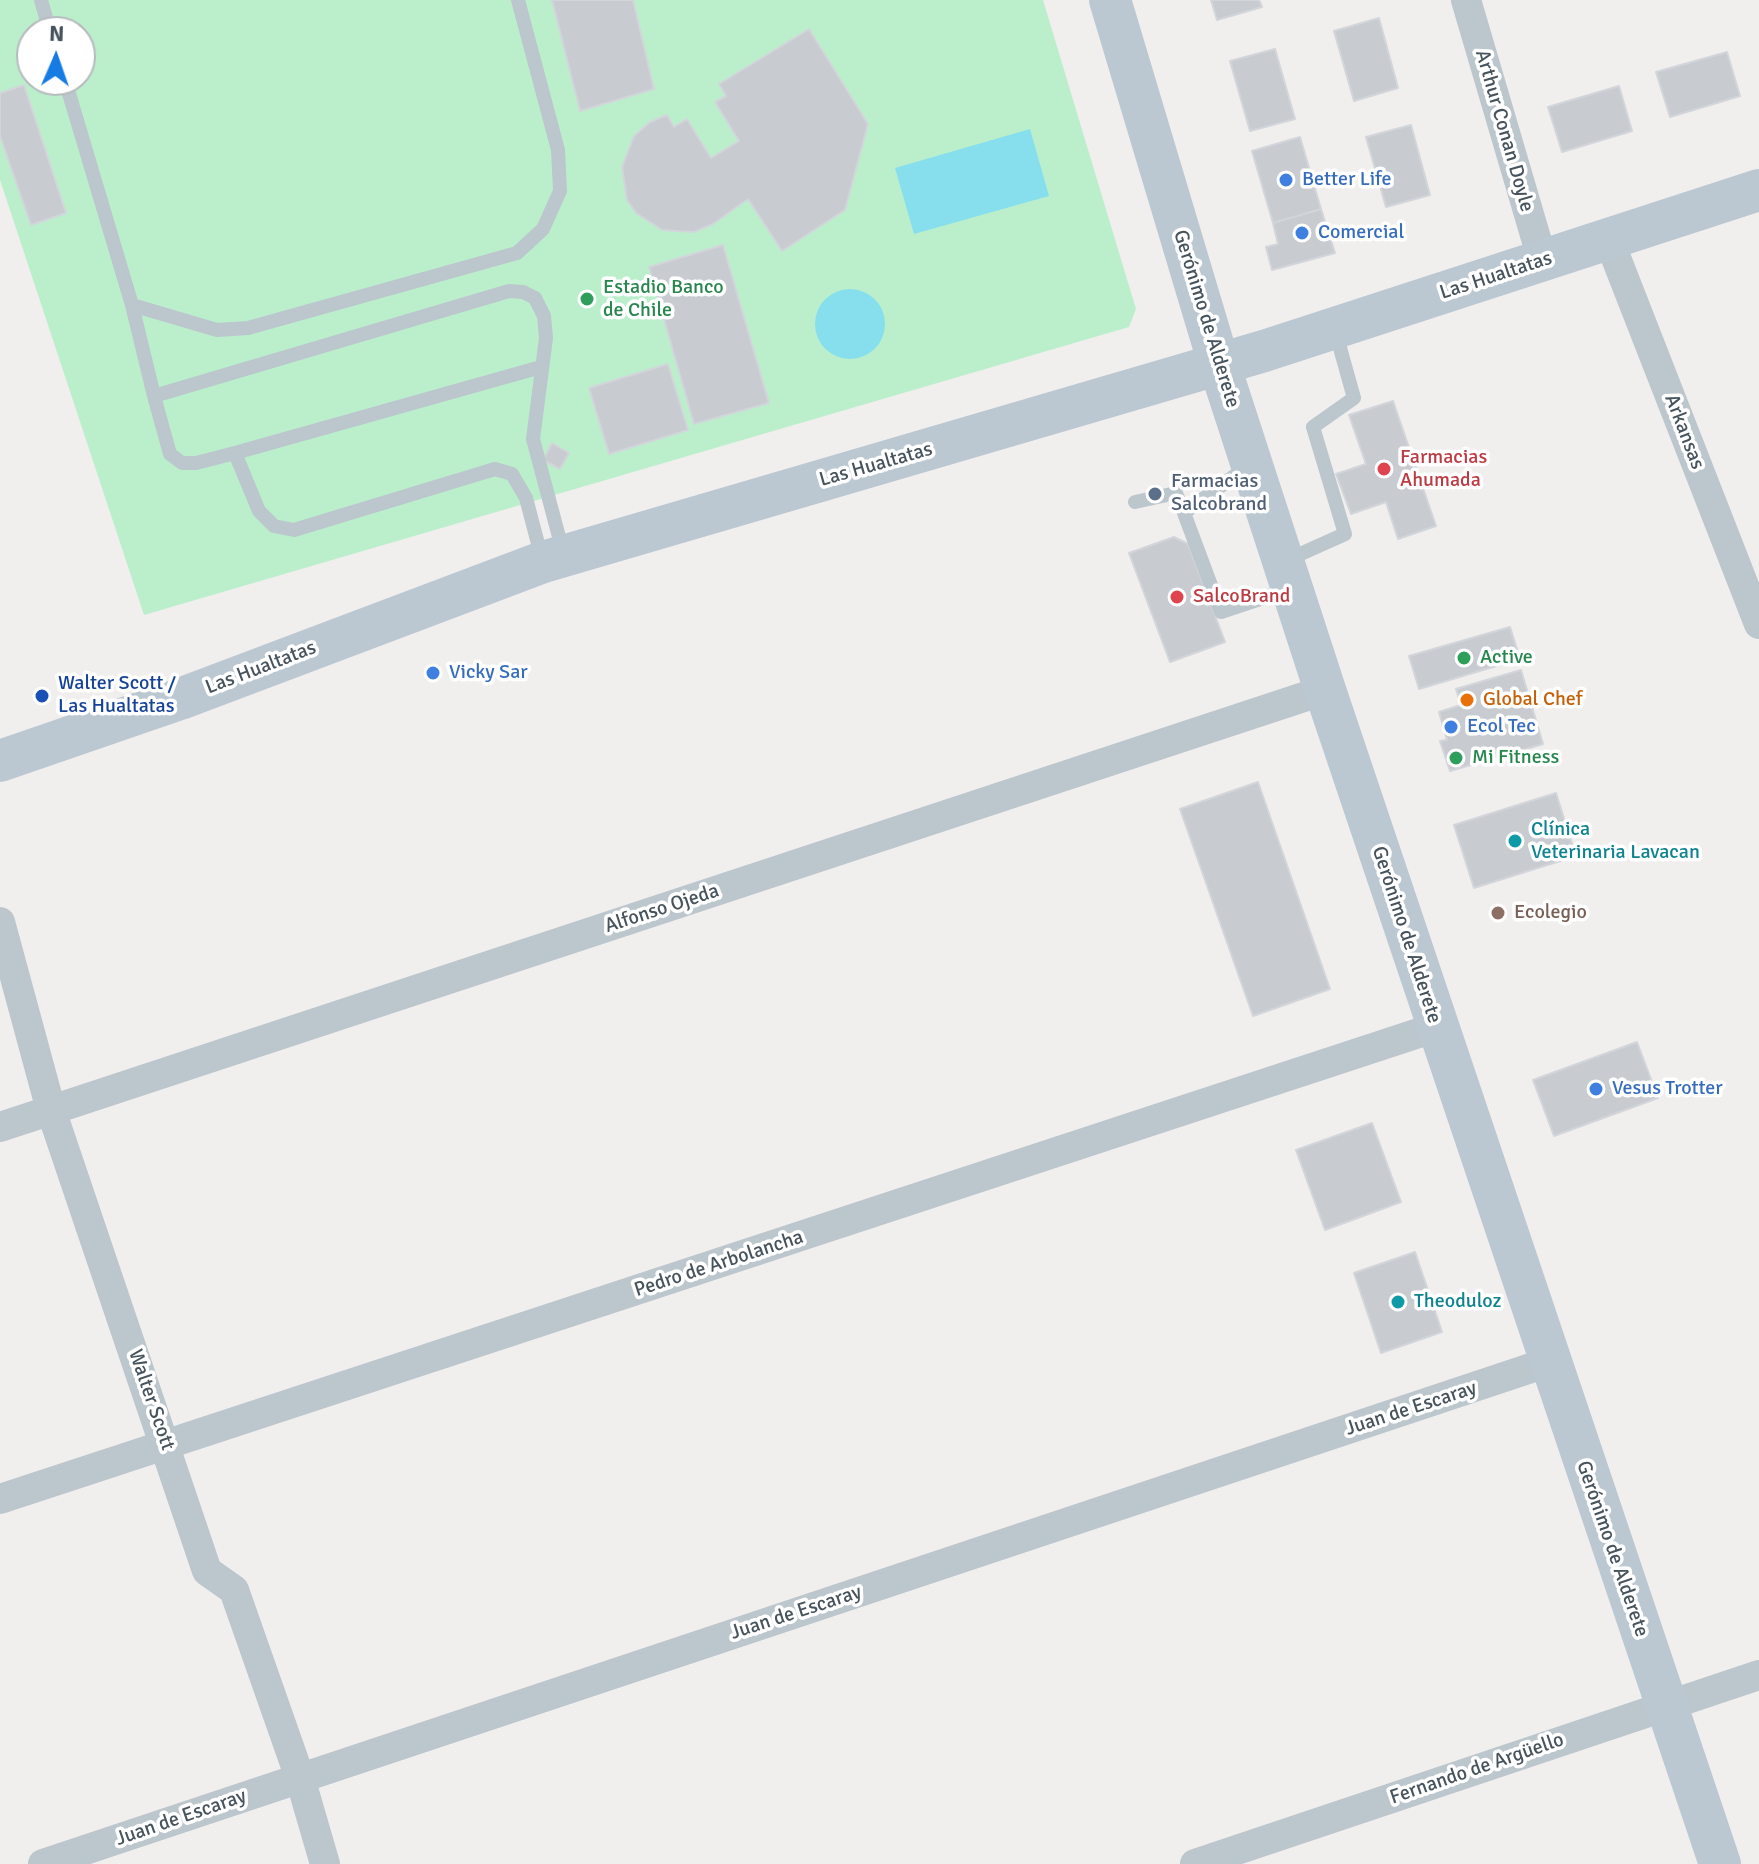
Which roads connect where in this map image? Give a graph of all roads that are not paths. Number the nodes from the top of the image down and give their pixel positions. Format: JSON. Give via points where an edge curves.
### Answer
{"nodes":[{"id":1,"x":518,"y":0,"type":"edge"},
{"id":2,"x":1110,"y":0,"type":"edge"},
{"id":3,"x":1466,"y":0,"type":"edge"},
{"id":4,"x":70,"y":96,"type":"edge"},
{"id":5,"x":1759,"y":190,"type":"edge"},
{"id":6,"x":1609,"y":240,"type":"junction"},
{"id":7,"x":1543,"y":262,"type":"junction"},
{"id":8,"x":132,"y":305,"type":"junction"},
{"id":9,"x":1335,"y":328,"type":"junction"},
{"id":10,"x":1219,"y":364,"type":"junction"},
{"id":11,"x":541,"y":367,"type":"junction"},
{"id":12,"x":154,"y":396,"type":"junction"},
{"id":13,"x":235,"y":453,"type":"junction"},
{"id":14,"x":1251,"y":463,"type":"junction"},
{"id":15,"x":1135,"y":502,"type":"dead end"},
{"id":16,"x":1184,"y":513,"type":"junction"},
{"id":17,"x":554,"y":559,"type":"junction"},
{"id":18,"x":1287,"y":575,"type":"junction"},
{"id":19,"x":1759,"y":624,"type":"edge"},
{"id":20,"x":1325,"y":690,"type":"junction"},
{"id":21,"x":0,"y":761,"type":"edge"},
{"id":22,"x":0,"y":922,"type":"edge"},
{"id":23,"x":1437,"y":1027,"type":"junction"},
{"id":24,"x":51,"y":1110,"type":"junction"},
{"id":25,"x":0,"y":1127,"type":"edge"},
{"id":26,"x":1549,"y":1362,"type":"junction"},
{"id":27,"x":167,"y":1444,"type":"junction"},
{"id":28,"x":0,"y":1499,"type":"edge"},
{"id":29,"x":1759,"y":1675,"type":"edge"},
{"id":30,"x":1666,"y":1705,"type":"junction"},
{"id":31,"x":300,"y":1778,"type":"junction"},
{"id":32,"x":43,"y":1864,"type":"edge"},
{"id":33,"x":325,"y":1864,"type":"edge"},
{"id":34,"x":1195,"y":1864,"type":"edge"},
{"id":35,"x":1720,"y":1864,"type":"edge"}],
"edges":[{"from":1,"to":8,"type":"lane","via":[[558,150],[560,191],[543,229],[517,253],[248,328],[217,330]]},
{"from":2,"to":10,"type":"main road","name":"Gerónimo de Alderete"},
{"from":3,"to":7,"type":"street","name":"Arthur Conan Doyle"},
{"from":4,"to":8,"type":"lane"},
{"from":5,"to":6,"type":"main road","name":"Las Hualtatas"},
{"from":6,"to":7,"type":"main road","name":"Las Hualtatas"},
{"from":6,"to":19,"type":"street","name":"Arkansas"},
{"from":7,"to":9,"type":"main road","name":"Las Hualtatas"},
{"from":8,"to":12,"type":"lane"},
{"from":9,"to":10,"type":"main road","name":"Las Hualtatas"},
{"from":9,"to":18,"type":"lane","via":[[1354,398],[1313,427],[1345,534]]},
{"from":10,"to":14,"type":"main road","name":"Gerónimo de Alderete"},
{"from":10,"to":17,"type":"main road","name":"Las Hualtatas"},
{"from":11,"to":12,"type":"lane","via":[[544,316],[535,298],[509,291]]},
{"from":11,"to":13,"type":"lane"},
{"from":11,"to":17,"type":"lane","via":[[533,439]]},
{"from":12,"to":13,"type":"lane","via":[[170,454],[182,463]]},
{"from":13,"to":17,"type":"lane","via":[[259,511],[274,526],[294,530],[495,469],[512,474]]},
{"from":14,"to":16,"type":"lane"},
{"from":14,"to":18,"type":"main road","name":"Gerónimo de Alderete"},
{"from":15,"to":16,"type":"lane","via":[[1176,493]]},
{"from":16,"to":18,"type":"lane","via":[[1221,612]]},
{"from":17,"to":21,"type":"main road","name":"Las Hualtatas"},
{"from":18,"to":20,"type":"main road","name":"Gerónimo de Alderete"},
{"from":20,"to":23,"type":"main road","name":"Gerónimo de Alderete"},
{"from":20,"to":24,"type":"street","name":"Alfonso Ojeda"},
{"from":22,"to":24,"type":"street","name":"Walter Scott"},
{"from":23,"to":26,"type":"main road","name":"Gerónimo de Alderete"},
{"from":23,"to":27,"type":"street","name":"Pedro de Arbolancha"},
{"from":24,"to":25,"type":"street","name":"Alfonso Ojeda"},
{"from":24,"to":27,"type":"street","name":"Walter Scott"},
{"from":26,"to":30,"type":"main road","name":"Gerónimo de Alderete"},
{"from":26,"to":31,"type":"street","name":"Juan de Escaray"},
{"from":27,"to":28,"type":"street","name":"Pedro de Arbolancha"},
{"from":27,"to":31,"type":"street","name":"Walter Scott","via":[[207,1571],[234,1590]]},
{"from":29,"to":30,"type":"street","name":"Fernando de Argüello"},
{"from":30,"to":34,"type":"street","name":"Fernando de Argüello"},
{"from":30,"to":35,"type":"main road","name":"Gerónimo de Alderete"},
{"from":31,"to":32,"type":"street","name":"Juan de Escaray"},
{"from":31,"to":33,"type":"street","name":"Walter Scott"}]}
